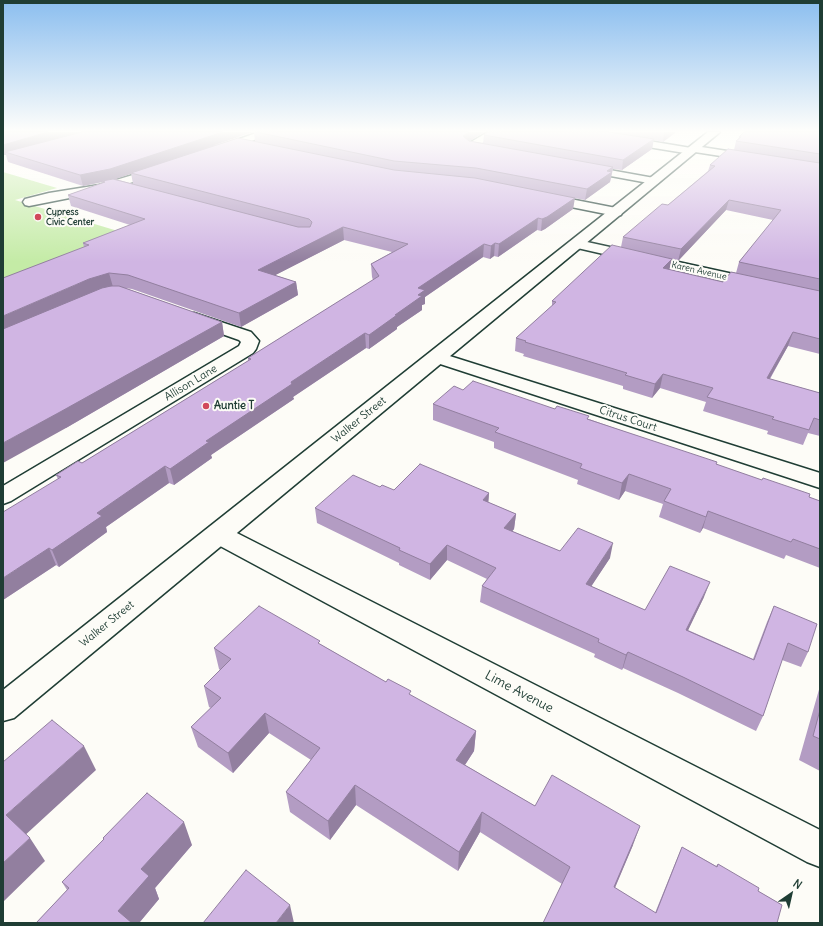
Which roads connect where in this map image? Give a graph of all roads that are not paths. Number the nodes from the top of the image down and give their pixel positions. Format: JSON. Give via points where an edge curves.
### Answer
{"nodes":[{"id":1,"x":143,"y":175,"type":"edge"},
{"id":2,"x":622,"y":175,"type":"edge"},
{"id":3,"x":661,"y":175,"type":"edge"},
{"id":4,"x":654,"y":181,"type":"junction"},
{"id":5,"x":116,"y":184,"type":"junction"},
{"id":6,"x":138,"y":190,"type":"edge"},
{"id":7,"x":536,"y":196,"type":"edge"},
{"id":8,"x":29,"y":202,"type":"dead end"},
{"id":9,"x":616,"y":212,"type":"junction"},
{"id":10,"x":578,"y":244,"type":"junction"},
{"id":11,"x":766,"y":287,"type":"edge"},
{"id":12,"x":177,"y":312,"type":"edge"},
{"id":13,"x":436,"y":357,"type":"junction"},
{"id":14,"x":820,"y":482,"type":"edge"},
{"id":15,"x":3,"y":496,"type":"edge"},
{"id":16,"x":218,"y":534,"type":"junction"},
{"id":17,"x":3,"y":708,"type":"edge"},
{"id":18,"x":820,"y":849,"type":"edge"}],
"edges":[{"from":1,"to":5,"type":"street"},
{"from":2,"to":4,"type":"street"},
{"from":3,"to":4,"type":"street","name":"Walker Street"},
{"from":4,"to":9,"type":"street","name":"Walker Street"},
{"from":5,"to":6,"type":"street"},
{"from":5,"to":8,"type":"street"},
{"from":7,"to":9,"type":"street"},
{"from":9,"to":10,"type":"street","name":"Walker Street"},
{"from":10,"to":11,"type":"street","name":"Karen Avenue"},
{"from":10,"to":13,"type":"street","name":"Walker Street"},
{"from":12,"to":15,"type":"street","name":"Allison Lane","via":[[244,336],[250,341],[247,348]]},
{"from":13,"to":14,"type":"street","name":"Citrus Court"},
{"from":13,"to":16,"type":"street","name":"Walker Street"},
{"from":16,"to":17,"type":"street","name":"Walker Street"},
{"from":16,"to":18,"type":"street","name":"Lime Avenue"}]}
